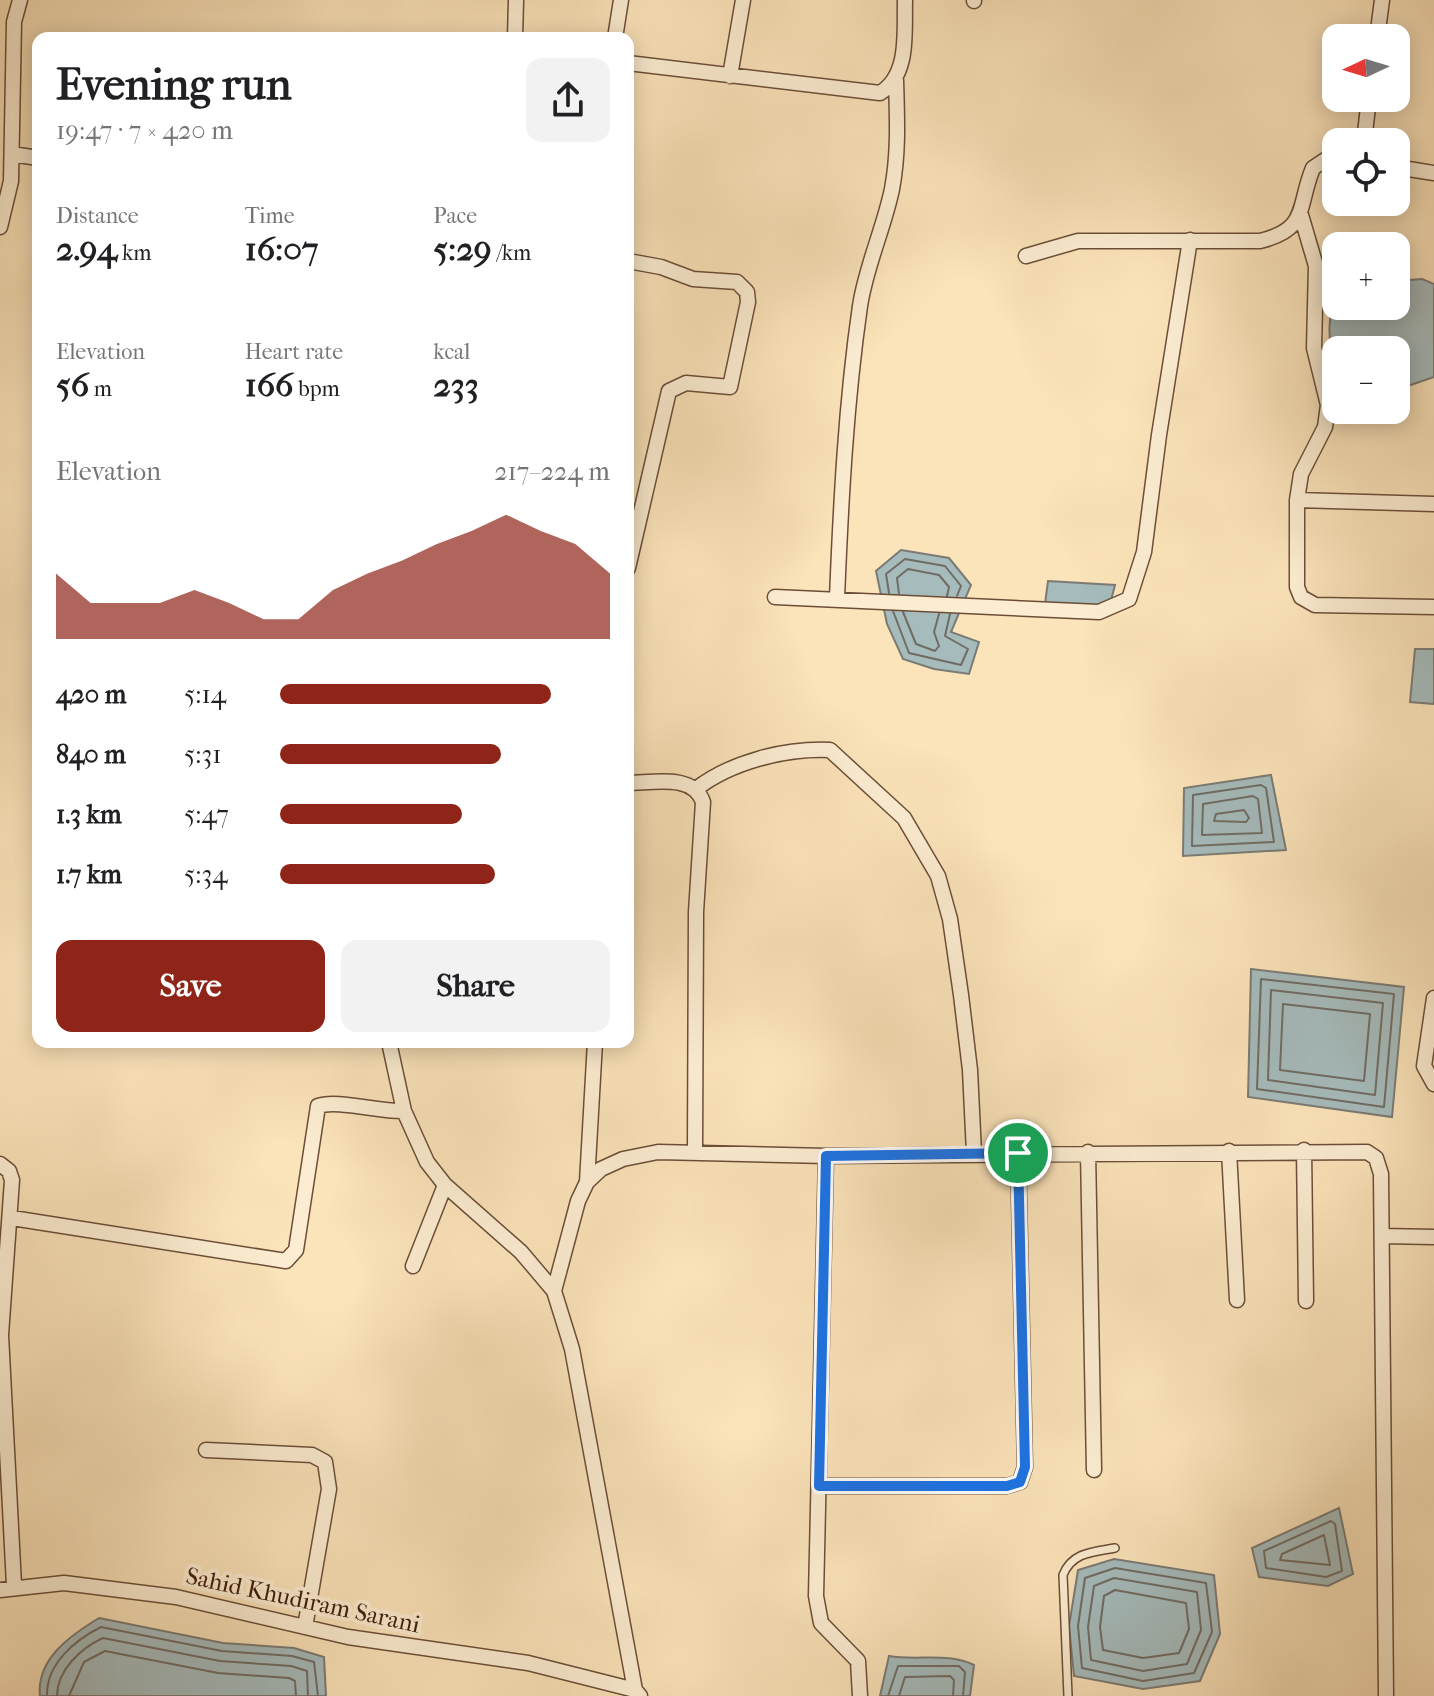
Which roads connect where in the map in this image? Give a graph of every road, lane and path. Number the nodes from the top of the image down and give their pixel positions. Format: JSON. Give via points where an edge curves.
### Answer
{"nodes":[{"id":1,"x":20,"y":0,"type":"edge"},
{"id":2,"x":516,"y":0,"type":"edge"},
{"id":3,"x":621,"y":0,"type":"edge"},
{"id":4,"x":743,"y":0,"type":"edge"},
{"id":5,"x":905,"y":0,"type":"edge"},
{"id":6,"x":1382,"y":0,"type":"edge"},
{"id":7,"x":1379,"y":24,"type":"edge"},
{"id":8,"x":515,"y":32,"type":"edge"},
{"id":9,"x":616,"y":32,"type":"edge"},
{"id":10,"x":634,"y":64,"type":"edge"},
{"id":11,"x":730,"y":76,"type":"junction"},
{"id":12,"x":896,"y":80,"type":"junction"},
{"id":13,"x":12,"y":154,"type":"junction"},
{"id":14,"x":32,"y":157,"type":"edge"},
{"id":15,"x":1322,"y":161,"type":"edge"},
{"id":16,"x":1410,"y":169,"type":"edge"},
{"id":17,"x":1434,"y":173,"type":"edge"},
{"id":18,"x":1301,"y":215,"type":"junction"},
{"id":19,"x":0,"y":227,"type":"edge"},
{"id":20,"x":1190,"y":240,"type":"junction"},
{"id":21,"x":1026,"y":256,"type":"dead end"},
{"id":22,"x":634,"y":262,"type":"edge"},
{"id":23,"x":1297,"y":500,"type":"junction"},
{"id":24,"x":1434,"y":504,"type":"edge"},
{"id":25,"x":634,"y":542,"type":"edge"},
{"id":26,"x":775,"y":597,"type":"dead end"},
{"id":27,"x":837,"y":598,"type":"junction"},
{"id":28,"x":1434,"y":607,"type":"edge"},
{"id":29,"x":634,"y":783,"type":"edge"},
{"id":30,"x":696,"y":789,"type":"junction"},
{"id":31,"x":1434,"y":998,"type":"edge"},
{"id":32,"x":390,"y":1048,"type":"edge"},
{"id":33,"x":595,"y":1048,"type":"edge"},
{"id":34,"x":1434,"y":1084,"type":"edge"},
{"id":35,"x":404,"y":1111,"type":"junction"},
{"id":36,"x":1304,"y":1150,"type":"junction"},
{"id":37,"x":695,"y":1151,"type":"junction"},
{"id":38,"x":1229,"y":1151,"type":"junction"},
{"id":39,"x":1088,"y":1152,"type":"junction"},
{"id":40,"x":974,"y":1153,"type":"junction"},
{"id":41,"x":1018,"y":1153,"type":"junction"},
{"id":42,"x":826,"y":1156,"type":"junction"},
{"id":43,"x":0,"y":1164,"type":"edge"},
{"id":44,"x":587,"y":1182,"type":"junction"},
{"id":45,"x":445,"y":1185,"type":"junction"},
{"id":46,"x":12,"y":1218,"type":"junction"},
{"id":47,"x":1382,"y":1236,"type":"junction"},
{"id":48,"x":1434,"y":1237,"type":"edge"},
{"id":49,"x":413,"y":1266,"type":"dead end"},
{"id":50,"x":554,"y":1291,"type":"junction"},
{"id":51,"x":1237,"y":1300,"type":"dead end"},
{"id":52,"x":1306,"y":1301,"type":"dead end"},
{"id":53,"x":206,"y":1450,"type":"dead end"},
{"id":54,"x":1094,"y":1470,"type":"dead end"},
{"id":55,"x":819,"y":1486,"type":"junction"},
{"id":56,"x":1115,"y":1548,"type":"dead end"},
{"id":57,"x":7,"y":1588,"type":"edge"},
{"id":58,"x":305,"y":1627,"type":"junction"},
{"id":59,"x":637,"y":1693,"type":"edge"},
{"id":60,"x":860,"y":1696,"type":"edge"},
{"id":61,"x":1068,"y":1696,"type":"edge"},
{"id":62,"x":1386,"y":1696,"type":"edge"}],
"edges":[{"from":1,"to":13,"type":"street","via":[[14,22]]},
{"from":2,"to":8,"type":"street"},
{"from":3,"to":9,"type":"street"},
{"from":4,"to":11,"type":"street"},
{"from":5,"to":12,"type":"street"},
{"from":6,"to":7,"type":"street"},
{"from":10,"to":11,"type":"street"},
{"from":11,"to":12,"type":"street","via":[[868,93],[880,93]]},
{"from":12,"to":27,"type":"street","via":[[897,157],[861,303],[852,369]]},
{"from":13,"to":14,"type":"street"},
{"from":13,"to":19,"type":"street"},
{"from":15,"to":18,"type":"street","via":[[1313,168]]},
{"from":16,"to":17,"type":"street"},
{"from":18,"to":20,"type":"street","via":[[1288,231],[1260,241]]},
{"from":18,"to":23,"type":"street","via":[[1316,266],[1314,348],[1328,405],[1325,427],[1301,474]]},
{"from":20,"to":21,"type":"street","via":[[1078,241]]},
{"from":20,"to":27,"type":"street","via":[[1144,552],[1129,599],[1099,612]]},
{"from":22,"to":25,"type":"street","via":[[693,279],[737,282],[748,302],[730,387],[686,383],[669,391]]},
{"from":23,"to":24,"type":"street"},
{"from":23,"to":28,"type":"street","via":[[1297,587],[1308,602]]},
{"from":26,"to":27,"type":"street"},
{"from":29,"to":30,"type":"street"},
{"from":30,"to":37,"type":"street","via":[[703,802],[703,829],[696,912]]},
{"from":30,"to":40,"type":"street","via":[[729,768],[806,750],[830,750],[904,818],[938,876],[950,919],[970,1070]]},
{"from":31,"to":34,"type":"street","via":[[1424,1066]]},
{"from":32,"to":35,"type":"street"},
{"from":33,"to":44,"type":"street"},
{"from":35,"to":45,"type":"street","via":[[427,1162]]},
{"from":35,"to":46,"type":"street","via":[[336,1103],[318,1106],[296,1250],[286,1261]]},
{"from":36,"to":38,"type":"street"},
{"from":36,"to":47,"type":"street","via":[[1357,1150],[1376,1158]]},
{"from":36,"to":52,"type":"street"},
{"from":37,"to":42,"type":"street"},
{"from":37,"to":44,"type":"street","via":[[623,1159]]},
{"from":38,"to":39,"type":"street"},
{"from":38,"to":51,"type":"street"},
{"from":39,"to":41,"type":"street"},
{"from":39,"to":54,"type":"street"},
{"from":40,"to":41,"type":"street"},
{"from":40,"to":42,"type":"street"},
{"from":41,"to":55,"type":"street","via":[[1025,1467],[1020,1482]]},
{"from":42,"to":55,"type":"street"},
{"from":43,"to":46,"type":"street","via":[[12,1180]]},
{"from":44,"to":50,"type":"street"},
{"from":45,"to":49,"type":"street"},
{"from":45,"to":50,"type":"street","via":[[521,1252]]},
{"from":46,"to":57,"type":"street","via":[[1,1335]]},
{"from":47,"to":48,"type":"street"},
{"from":47,"to":62,"type":"street"},
{"from":50,"to":59,"type":"street","via":[[572,1349]]},
{"from":53,"to":58,"type":"street","via":[[312,1455],[325,1462],[329,1489]]},
{"from":55,"to":60,"type":"street","via":[[817,1613],[858,1661]]},
{"from":56,"to":61,"type":"lane","via":[[1082,1554],[1071,1560],[1063,1575]]},
{"from":57,"to":58,"type":"street","name":"Sahid Khudiram Sarani","via":[[97,1584]]},
{"from":58,"to":59,"type":"street","name":"Sahid Khudiram Sarani","via":[[528,1663]]}]}
